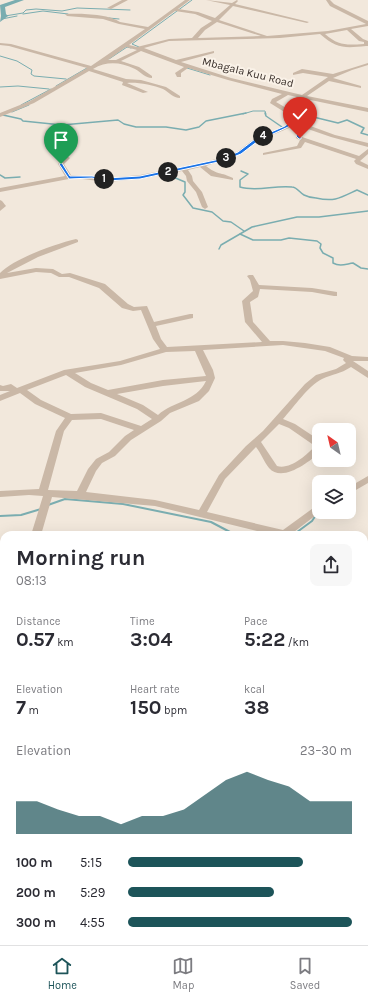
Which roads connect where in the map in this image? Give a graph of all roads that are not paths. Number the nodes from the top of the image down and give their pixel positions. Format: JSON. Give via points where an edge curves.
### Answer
{"nodes":[{"id":1,"x":126,"y":0,"type":"edge"},
{"id":2,"x":188,"y":0,"type":"edge"},
{"id":3,"x":208,"y":0,"type":"edge"},
{"id":4,"x":237,"y":0,"type":"edge"},
{"id":5,"x":328,"y":0,"type":"edge"},
{"id":6,"x":233,"y":4,"type":"junction"},
{"id":7,"x":109,"y":8,"type":"dead end"},
{"id":8,"x":176,"y":10,"type":"junction"},
{"id":9,"x":67,"y":15,"type":"dead end"},
{"id":10,"x":215,"y":20,"type":"junction"},
{"id":11,"x":307,"y":22,"type":"dead end"},
{"id":12,"x":368,"y":24,"type":"edge"},
{"id":13,"x":149,"y":28,"type":"junction"},
{"id":14,"x":348,"y":29,"type":"junction"},
{"id":15,"x":320,"y":33,"type":"junction"},
{"id":16,"x":268,"y":38,"type":"junction"},
{"id":17,"x":194,"y":39,"type":"junction"},
{"id":18,"x":368,"y":42,"type":"edge"},
{"id":19,"x":0,"y":44,"type":"edge"},
{"id":20,"x":126,"y":46,"type":"junction"},
{"id":21,"x":141,"y":49,"type":"junction"},
{"id":22,"x":212,"y":52,"type":"dead end"},
{"id":23,"x":115,"y":61,"type":"junction"},
{"id":24,"x":100,"y":62,"type":"junction"},
{"id":25,"x":175,"y":62,"type":"junction"},
{"id":26,"x":368,"y":64,"type":"edge"},
{"id":27,"x":355,"y":66,"type":"junction"},
{"id":28,"x":187,"y":67,"type":"junction"},
{"id":29,"x":89,"y":68,"type":"junction"},
{"id":30,"x":368,"y":70,"type":"edge"},
{"id":31,"x":295,"y":74,"type":"dead end"},
{"id":32,"x":179,"y":76,"type":"dead end"},
{"id":33,"x":150,"y":77,"type":"dead end"},
{"id":34,"x":332,"y":77,"type":"junction"},
{"id":35,"x":126,"y":81,"type":"junction"},
{"id":36,"x":359,"y":87,"type":"dead end"},
{"id":37,"x":145,"y":92,"type":"dead end"},
{"id":38,"x":287,"y":93,"type":"junction"},
{"id":39,"x":302,"y":96,"type":"junction"},
{"id":40,"x":178,"y":97,"type":"dead end"},
{"id":41,"x":367,"y":110,"type":"edge"},
{"id":42,"x":289,"y":112,"type":"junction"},
{"id":43,"x":0,"y":115,"type":"edge"},
{"id":44,"x":298,"y":118,"type":"junction"},
{"id":45,"x":303,"y":126,"type":"junction"},
{"id":46,"x":303,"y":139,"type":"junction"},
{"id":47,"x":368,"y":145,"type":"edge"},
{"id":48,"x":368,"y":151,"type":"edge"},
{"id":49,"x":265,"y":154,"type":"dead end"},
{"id":50,"x":67,"y":158,"type":"dead end"},
{"id":51,"x":359,"y":158,"type":"junction"},
{"id":52,"x":201,"y":165,"type":"junction"},
{"id":53,"x":368,"y":167,"type":"edge"},
{"id":54,"x":184,"y":169,"type":"junction"},
{"id":55,"x":69,"y":177,"type":"junction"},
{"id":56,"x":231,"y":179,"type":"dead end"},
{"id":57,"x":0,"y":190,"type":"edge"},
{"id":58,"x":0,"y":202,"type":"edge"},
{"id":59,"x":205,"y":207,"type":"dead end"},
{"id":60,"x":0,"y":209,"type":"edge"},
{"id":61,"x":76,"y":241,"type":"dead end"},
{"id":62,"x":251,"y":276,"type":"dead end"},
{"id":63,"x":1,"y":277,"type":"edge"},
{"id":64,"x":256,"y":287,"type":"junction"},
{"id":65,"x":334,"y":294,"type":"dead end"},
{"id":66,"x":190,"y":316,"type":"dead end"},
{"id":67,"x":152,"y":325,"type":"junction"},
{"id":68,"x":268,"y":344,"type":"junction"},
{"id":69,"x":198,"y":348,"type":"junction"},
{"id":70,"x":165,"y":350,"type":"junction"},
{"id":71,"x":339,"y":353,"type":"junction"},
{"id":72,"x":368,"y":359,"type":"edge"},
{"id":73,"x":351,"y":363,"type":"junction"},
{"id":74,"x":67,"y":372,"type":"junction"},
{"id":75,"x":368,"y":375,"type":"edge"},
{"id":76,"x":211,"y":378,"type":"junction"},
{"id":77,"x":0,"y":388,"type":"edge"},
{"id":78,"x":18,"y":391,"type":"junction"},
{"id":79,"x":107,"y":394,"type":"junction"},
{"id":80,"x":0,"y":398,"type":"edge"},
{"id":81,"x":70,"y":417,"type":"junction"},
{"id":82,"x":158,"y":419,"type":"junction"},
{"id":83,"x":276,"y":420,"type":"junction"},
{"id":84,"x":140,"y":429,"type":"junction"},
{"id":85,"x":312,"y":439,"type":"edge"},
{"id":86,"x":256,"y":442,"type":"junction"},
{"id":87,"x":312,"y":453,"type":"edge"},
{"id":88,"x":368,"y":479,"type":"edge"},
{"id":89,"x":356,"y":486,"type":"edge"},
{"id":90,"x":45,"y":493,"type":"junction"},
{"id":91,"x":0,"y":494,"type":"edge"},
{"id":92,"x":80,"y":495,"type":"junction"},
{"id":93,"x":312,"y":513,"type":"edge"},
{"id":94,"x":201,"y":514,"type":"junction"},
{"id":95,"x":37,"y":531,"type":"edge"},
{"id":96,"x":267,"y":531,"type":"edge"},
{"id":97,"x":288,"y":531,"type":"edge"}],
"edges":[{"from":1,"to":7,"type":"street"},
{"from":2,"to":8,"type":"street"},
{"from":3,"to":6,"type":"street"},
{"from":4,"to":6,"type":"street"},
{"from":5,"to":12,"type":"street","via":[[331,5]]},
{"from":6,"to":10,"type":"street"},
{"from":6,"to":11,"type":"street"},
{"from":8,"to":10,"type":"street","via":[[196,13]]},
{"from":8,"to":13,"type":"street"},
{"from":9,"to":13,"type":"street","via":[[108,18],[119,23]]},
{"from":10,"to":16,"type":"street"},
{"from":10,"to":17,"type":"street"},
{"from":12,"to":14,"type":"street"},
{"from":13,"to":20,"type":"street"},
{"from":14,"to":15,"type":"street"},
{"from":14,"to":18,"type":"street"},
{"from":15,"to":16,"type":"street"},
{"from":15,"to":18,"type":"street","via":[[342,47],[366,45]]},
{"from":16,"to":17,"type":"street"},
{"from":17,"to":21,"type":"street","via":[[166,40]]},
{"from":19,"to":29,"type":"street"},
{"from":20,"to":21,"type":"street","name":"Mbagala Kuu Road"},
{"from":20,"to":24,"type":"street"},
{"from":21,"to":23,"type":"street"},
{"from":21,"to":25,"type":"street","name":"Mbagala Kuu Road"},
{"from":22,"to":25,"type":"street"},
{"from":23,"to":24,"type":"street"},
{"from":23,"to":33,"type":"street","via":[[137,68]]},
{"from":24,"to":29,"type":"street"},
{"from":25,"to":28,"type":"street","name":"Mbagala Kuu Road"},
{"from":26,"to":27,"type":"street"},
{"from":27,"to":30,"type":"street"},
{"from":27,"to":34,"type":"street"},
{"from":28,"to":32,"type":"street","via":[[178,73]]},
{"from":28,"to":38,"type":"street","name":"Mbagala Kuu Road"},
{"from":29,"to":35,"type":"street"},
{"from":29,"to":43,"type":"street","via":[[32,102]]},
{"from":31,"to":34,"type":"street","via":[[308,71]]},
{"from":34,"to":36,"type":"street"},
{"from":34,"to":39,"type":"street"},
{"from":35,"to":37,"type":"street","via":[[124,84]]},
{"from":35,"to":40,"type":"street","via":[[164,88]]},
{"from":38,"to":39,"type":"street","name":"Mbagala Kuu Road"},
{"from":38,"to":42,"type":"street","via":[[273,103]]},
{"from":39,"to":41,"type":"street","name":"Mbagala Kuu Road"},
{"from":39,"to":42,"type":"street"},
{"from":42,"to":44,"type":"street"},
{"from":44,"to":45,"type":"street"},
{"from":44,"to":52,"type":"street","via":[[287,127],[256,140],[240,153]]},
{"from":45,"to":46,"type":"street","via":[[298,137]]},
{"from":45,"to":47,"type":"street"},
{"from":46,"to":49,"type":"street","via":[[299,146]]},
{"from":46,"to":51,"type":"street"},
{"from":48,"to":51,"type":"street"},
{"from":50,"to":55,"type":"street","via":[[61,164]]},
{"from":51,"to":53,"type":"street","via":[[358,163]]},
{"from":52,"to":54,"type":"street"},
{"from":52,"to":56,"type":"street","via":[[213,176]]},
{"from":54,"to":55,"type":"street","via":[[107,180]]},
{"from":54,"to":59,"type":"street","via":[[199,192]]},
{"from":55,"to":57,"type":"street"},
{"from":58,"to":60,"type":"street","via":[[3,206]]},
{"from":61,"to":63,"type":"street","via":[[54,248],[5,271]]},
{"from":62,"to":64,"type":"street"},
{"from":63,"to":67,"type":"street","via":[[36,270],[53,271],[61,276],[70,275],[102,286],[125,306],[133,309],[144,308]]},
{"from":64,"to":65,"type":"street","via":[[312,290]]},
{"from":64,"to":68,"type":"street","via":[[257,293],[246,301],[246,311],[249,322]]},
{"from":66,"to":67,"type":"street"},
{"from":67,"to":70,"type":"street","via":[[157,339]]},
{"from":68,"to":69,"type":"street"},
{"from":68,"to":71,"type":"street","via":[[305,345]]},
{"from":69,"to":70,"type":"street"},
{"from":69,"to":76,"type":"street"},
{"from":70,"to":74,"type":"street","via":[[121,363]]},
{"from":71,"to":72,"type":"street","via":[[351,358]]},
{"from":71,"to":73,"type":"street"},
{"from":73,"to":75,"type":"street"},
{"from":73,"to":83,"type":"street","via":[[339,371],[313,381]]},
{"from":74,"to":78,"type":"street"},
{"from":74,"to":79,"type":"street"},
{"from":76,"to":79,"type":"street","via":[[163,383]]},
{"from":76,"to":82,"type":"street","via":[[206,389],[196,399],[167,411]]},
{"from":77,"to":78,"type":"street","via":[[11,387]]},
{"from":78,"to":80,"type":"street"},
{"from":78,"to":81,"type":"street"},
{"from":79,"to":82,"type":"street","via":[[140,407]]},
{"from":81,"to":84,"type":"street","via":[[101,416]]},
{"from":81,"to":90,"type":"street","via":[[60,431]]},
{"from":82,"to":84,"type":"street"},
{"from":83,"to":85,"type":"street","via":[[292,426]]},
{"from":83,"to":86,"type":"street"},
{"from":84,"to":92,"type":"street","via":[[112,454],[99,461],[92,469]]},
{"from":86,"to":87,"type":"street","via":[[274,468],[279,470],[294,467]]},
{"from":86,"to":94,"type":"street","via":[[222,477]]},
{"from":88,"to":89,"type":"street"},
{"from":90,"to":91,"type":"street"},
{"from":90,"to":92,"type":"street"},
{"from":90,"to":95,"type":"street"},
{"from":92,"to":94,"type":"street","via":[[155,503]]},
{"from":93,"to":97,"type":"street"},
{"from":94,"to":96,"type":"street"}]}
